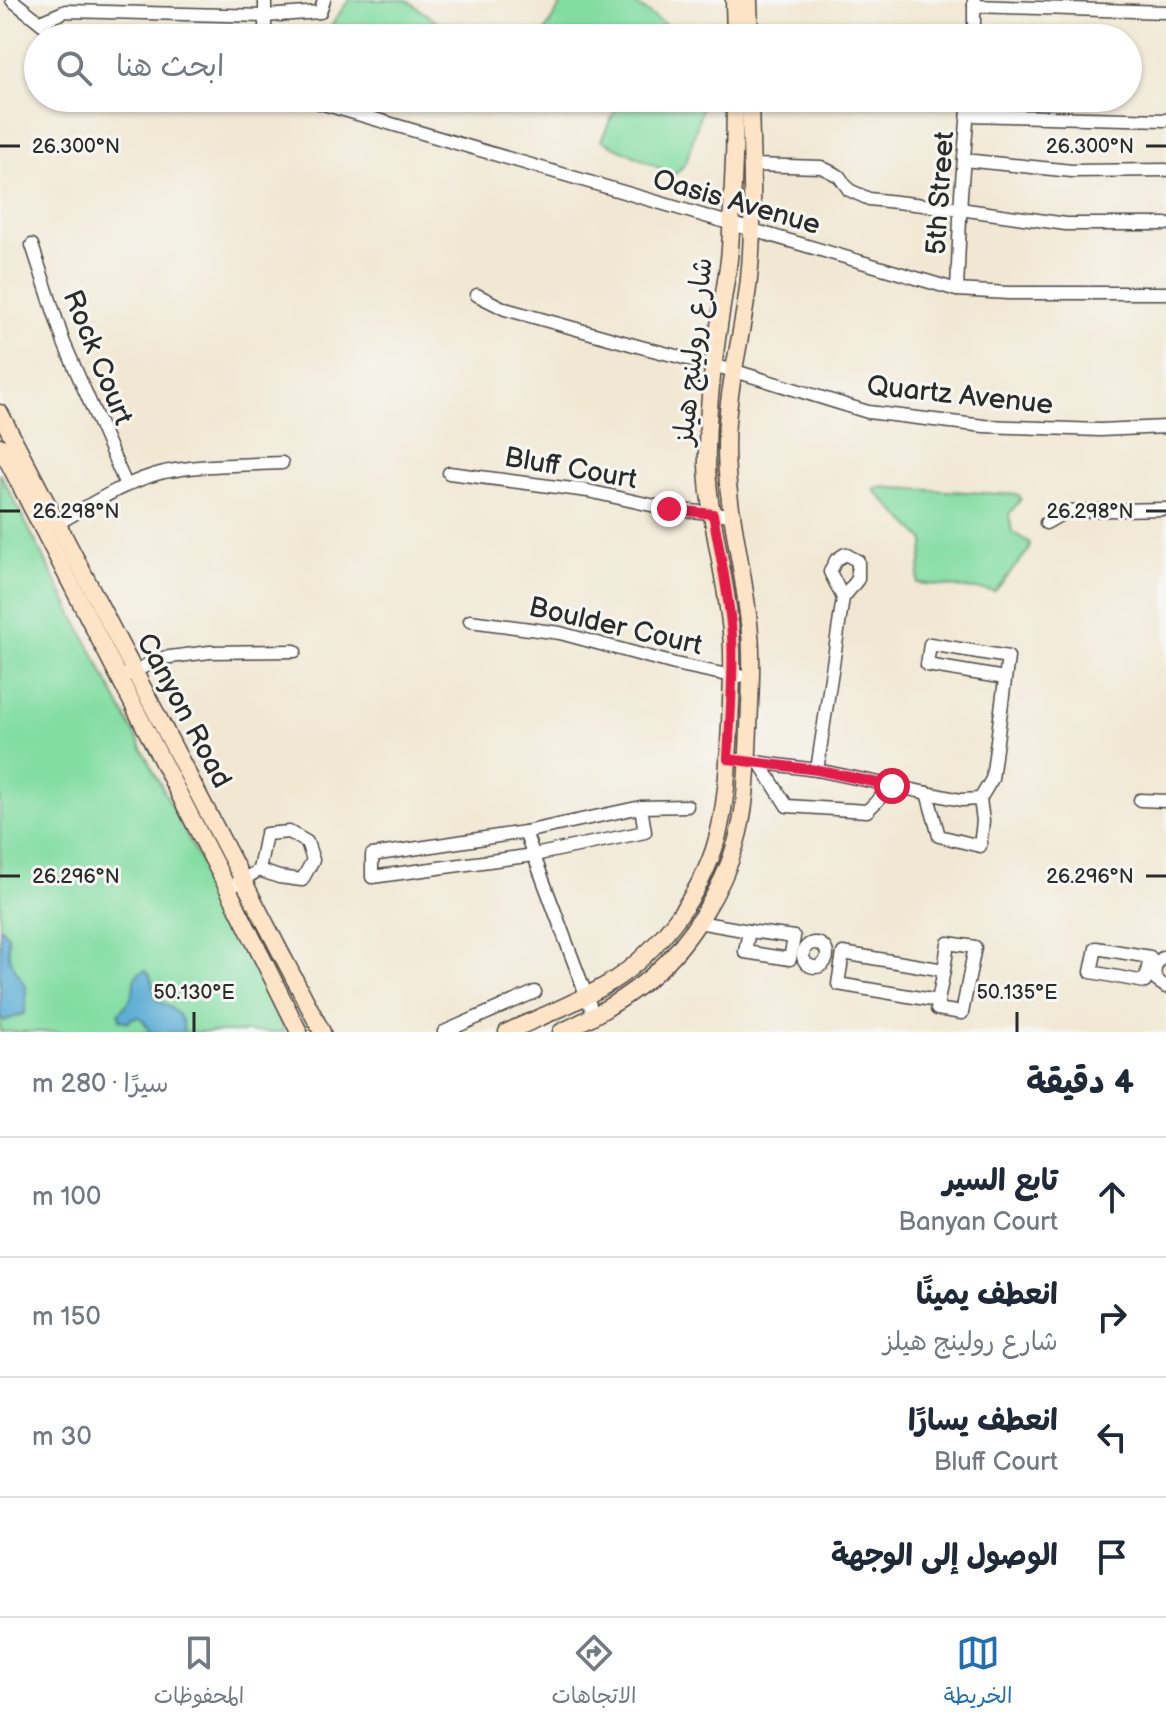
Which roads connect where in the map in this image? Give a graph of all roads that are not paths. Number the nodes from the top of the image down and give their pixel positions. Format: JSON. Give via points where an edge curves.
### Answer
{"nodes":[{"id":1,"x":12,"y":0,"type":"edge"},
{"id":2,"x":265,"y":0,"type":"edge"},
{"id":3,"x":324,"y":0,"type":"edge"},
{"id":4,"x":734,"y":0,"type":"edge"},
{"id":5,"x":749,"y":0,"type":"edge"},
{"id":6,"x":974,"y":3,"type":"edge"},
{"id":7,"x":1166,"y":12,"type":"edge"},
{"id":8,"x":265,"y":16,"type":"junction"},
{"id":9,"x":40,"y":22,"type":"junction"},
{"id":10,"x":42,"y":24,"type":"edge"},
{"id":11,"x":265,"y":24,"type":"edge"},
{"id":12,"x":735,"y":24,"type":"edge"},
{"id":13,"x":750,"y":24,"type":"edge"},
{"id":14,"x":974,"y":24,"type":"edge"},
{"id":15,"x":351,"y":112,"type":"edge"},
{"id":16,"x":735,"y":112,"type":"edge"},
{"id":17,"x":750,"y":112,"type":"edge"},
{"id":18,"x":968,"y":112,"type":"edge"},
{"id":19,"x":1053,"y":112,"type":"edge"},
{"id":20,"x":1166,"y":120,"type":"edge"},
{"id":21,"x":964,"y":160,"type":"junction"},
{"id":22,"x":751,"y":165,"type":"junction"},
{"id":23,"x":1166,"y":170,"type":"edge"},
{"id":24,"x":960,"y":209,"type":"junction"},
{"id":25,"x":731,"y":224,"type":"junction"},
{"id":26,"x":1166,"y":224,"type":"edge"},
{"id":27,"x":752,"y":230,"type":"junction"},
{"id":28,"x":32,"y":245,"type":"dead end"},
{"id":29,"x":957,"y":290,"type":"junction"},
{"id":30,"x":1166,"y":293,"type":"edge"},
{"id":31,"x":477,"y":295,"type":"dead end"},
{"id":32,"x":715,"y":366,"type":"junction"},
{"id":33,"x":735,"y":371,"type":"junction"},
{"id":34,"x":0,"y":413,"type":"edge"},
{"id":35,"x":1166,"y":427,"type":"edge"},
{"id":36,"x":0,"y":446,"type":"edge"},
{"id":37,"x":282,"y":463,"type":"dead end"},
{"id":38,"x":449,"y":473,"type":"dead end"},
{"id":39,"x":126,"y":485,"type":"junction"},
{"id":40,"x":1166,"y":509,"type":"edge"},
{"id":41,"x":713,"y":514,"type":"junction"},
{"id":42,"x":732,"y":515,"type":"junction"},
{"id":43,"x":58,"y":523,"type":"junction"},
{"id":44,"x":1046,"y":523,"type":"dead end"},
{"id":45,"x":843,"y":598,"type":"dead end"},
{"id":46,"x":470,"y":621,"type":"dead end"},
{"id":47,"x":295,"y":651,"type":"dead end"},
{"id":48,"x":127,"y":674,"type":"junction"},
{"id":49,"x":732,"y":676,"type":"junction"},
{"id":50,"x":751,"y":676,"type":"junction"},
{"id":51,"x":1005,"y":678,"type":"junction"},
{"id":52,"x":728,"y":759,"type":"junction"},
{"id":53,"x":753,"y":761,"type":"junction"},
{"id":54,"x":817,"y":770,"type":"junction"},
{"id":55,"x":892,"y":786,"type":"junction"},
{"id":56,"x":927,"y":793,"type":"junction"},
{"id":57,"x":980,"y":799,"type":"junction"},
{"id":58,"x":1140,"y":800,"type":"dead end"},
{"id":59,"x":1166,"y":801,"type":"edge"},
{"id":60,"x":687,"y":806,"type":"dead end"},
{"id":61,"x":641,"y":807,"type":"junction"},
{"id":62,"x":604,"y":814,"type":"junction"},
{"id":63,"x":525,"y":832,"type":"junction"},
{"id":64,"x":608,"y":841,"type":"junction"},
{"id":65,"x":534,"y":855,"type":"junction"},
{"id":66,"x":259,"y":870,"type":"junction"},
{"id":67,"x":244,"y":879,"type":"junction"},
{"id":68,"x":228,"y":889,"type":"junction"},
{"id":69,"x":698,"y":922,"type":"junction"},
{"id":70,"x":749,"y":931,"type":"junction"},
{"id":71,"x":798,"y":950,"type":"junction"},
{"id":72,"x":1166,"y":956,"type":"edge"},
{"id":73,"x":842,"y":963,"type":"junction"},
{"id":74,"x":1151,"y":969,"type":"junction"},
{"id":75,"x":944,"y":970,"type":"junction"},
{"id":76,"x":1166,"y":987,"type":"edge"},
{"id":77,"x":535,"y":992,"type":"dead end"},
{"id":78,"x":586,"y":996,"type":"junction"},
{"id":79,"x":938,"y":1001,"type":"junction"},
{"id":80,"x":594,"y":1016,"type":"junction"},
{"id":81,"x":299,"y":1032,"type":"edge"},
{"id":82,"x":322,"y":1032,"type":"edge"},
{"id":83,"x":444,"y":1032,"type":"edge"},
{"id":84,"x":507,"y":1032,"type":"edge"},
{"id":85,"x":561,"y":1032,"type":"edge"}],
"edges":[{"from":1,"to":9,"type":"street"},
{"from":2,"to":8,"type":"street"},
{"from":3,"to":8,"type":"street","via":[[320,12]]},
{"from":4,"to":12,"type":"main road"},
{"from":5,"to":13,"type":"main road"},
{"from":6,"to":7,"type":"street"},
{"from":6,"to":14,"type":"street"},
{"from":8,"to":9,"type":"street","via":[[66,11]]},
{"from":8,"to":11,"type":"street"},
{"from":9,"to":10,"type":"street"},
{"from":15,"to":25,"type":"street","name":"Oasis Avenue"},
{"from":16,"to":25,"type":"main road","name":"شارع رولينج هيلز"},
{"from":17,"to":22,"type":"main road","name":"شارع رولينج هيلز"},
{"from":18,"to":21,"type":"street","name":"5th Street"},
{"from":19,"to":20,"type":"street"},
{"from":21,"to":23,"type":"street","via":[[1072,171]]},
{"from":21,"to":24,"type":"street","name":"5th Street"},
{"from":22,"to":24,"type":"street","via":[[821,167],[869,199]]},
{"from":22,"to":27,"type":"main road","name":"شارع رولينج هيلز"},
{"from":24,"to":26,"type":"street","via":[[1066,224]]},
{"from":24,"to":29,"type":"street","name":"5th Street"},
{"from":25,"to":27,"type":"street","name":"Oasis Avenue"},
{"from":25,"to":32,"type":"main road","name":"شارع رولينج هيلز"},
{"from":27,"to":29,"type":"street","name":"Oasis Avenue"},
{"from":27,"to":33,"type":"main road","name":"شارع رولينج هيلز"},
{"from":28,"to":39,"type":"street","name":"Rock Court","via":[[64,343]]},
{"from":29,"to":30,"type":"street","name":"Oasis Avenue"},
{"from":31,"to":32,"type":"street","name":"Quartz Avenue","via":[[505,309]]},
{"from":32,"to":33,"type":"street","name":"Quartz Avenue"},
{"from":32,"to":41,"type":"main road","name":"شارع رولينج هيلز","via":[[707,447]]},
{"from":33,"to":35,"type":"street","name":"Quartz Avenue","via":[[868,412],[984,426]]},
{"from":33,"to":42,"type":"main road","name":"شارع رولينج هيلز","via":[[726,448]]},
{"from":34,"to":43,"type":"main road","name":"Canyon Road"},
{"from":36,"to":48,"type":"main road","name":"Canyon Road"},
{"from":37,"to":39,"type":"street","via":[[163,473]]},
{"from":38,"to":41,"type":"street","name":"Bluff Court"},
{"from":39,"to":43,"type":"street"},
{"from":40,"to":44,"type":"street","via":[[1067,511]]},
{"from":41,"to":42,"type":"street","name":"Bluff Court"},
{"from":41,"to":49,"type":"main road","name":"شارع رولينج هيلز","via":[[732,635]]},
{"from":42,"to":50,"type":"main road","name":"شارع رولينج هيلز","via":[[744,577]]},
{"from":43,"to":48,"type":"main road","name":"Canyon Road"},
{"from":45,"to":54,"type":"street"},
{"from":46,"to":49,"type":"street","name":"Boulder Court","via":[[560,633]]},
{"from":47,"to":48,"type":"street","via":[[162,658]]},
{"from":48,"to":67,"type":"main road","name":"Canyon Road"},
{"from":48,"to":68,"type":"main road","name":"Canyon Road"},
{"from":49,"to":50,"type":"street","name":"Boulder Court"},
{"from":49,"to":52,"type":"main road","name":"شارع رولينج هيلز"},
{"from":50,"to":53,"type":"main road","name":"شارع رولينج هيلز"},
{"from":51,"to":51,"type":"street","via":[[1008,657],[930,644],[927,665]]},
{"from":51,"to":57,"type":"street","via":[[992,779]]},
{"from":52,"to":53,"type":"street"},
{"from":52,"to":78,"type":"main road","name":"شارع رولينج هيلز","via":[[717,839],[701,880],[657,942],[613,981]]},
{"from":53,"to":54,"type":"street"},
{"from":53,"to":55,"type":"street","via":[[787,806],[867,811]]},
{"from":53,"to":69,"type":"main road","name":"شارع رولينج هيلز","via":[[736,844]]},
{"from":54,"to":55,"type":"street"},
{"from":55,"to":56,"type":"street"},
{"from":56,"to":57,"type":"street"},
{"from":56,"to":57,"type":"street","via":[[939,836],[980,846]]},
{"from":58,"to":59,"type":"street"},
{"from":60,"to":61,"type":"street"},
{"from":61,"to":62,"type":"street"},
{"from":61,"to":64,"type":"street","via":[[645,832]]},
{"from":62,"to":63,"type":"street"},
{"from":62,"to":64,"type":"street"},
{"from":63,"to":65,"type":"street"},
{"from":63,"to":65,"type":"street","via":[[372,855],[372,877]]},
{"from":64,"to":65,"type":"street"},
{"from":65,"to":78,"type":"street"},
{"from":66,"to":66,"type":"street","via":[[302,880],[313,860],[307,842],[289,832],[266,834]]},
{"from":66,"to":67,"type":"street"},
{"from":67,"to":68,"type":"street"},
{"from":67,"to":82,"type":"main road","name":"Canyon Road"},
{"from":68,"to":81,"type":"main road","name":"Canyon Road"},
{"from":69,"to":70,"type":"street"},
{"from":69,"to":80,"type":"main road","name":"شارع رولينج هيلز","via":[[654,974]]},
{"from":70,"to":71,"type":"street","via":[[794,937]]},
{"from":70,"to":71,"type":"street","via":[[745,952],[790,959]]},
{"from":71,"to":73,"type":"street","via":[[810,966],[819,967],[827,959]]},
{"from":72,"to":74,"type":"street"},
{"from":73,"to":75,"type":"street","via":[[843,953]]},
{"from":73,"to":79,"type":"street","via":[[838,984]]},
{"from":74,"to":74,"type":"street","via":[[1145,982],[1091,972],[1096,948],[1150,957]]},
{"from":74,"to":76,"type":"street"},
{"from":75,"to":79,"type":"street"},
{"from":75,"to":79,"type":"street","via":[[948,943],[975,947],[962,1013],[937,1009]]},
{"from":77,"to":83,"type":"street"},
{"from":78,"to":80,"type":"street"},
{"from":78,"to":84,"type":"main road","name":"شارع رولينج هيلز"},
{"from":80,"to":85,"type":"main road","name":"شارع رولينج هيلز"}]}
